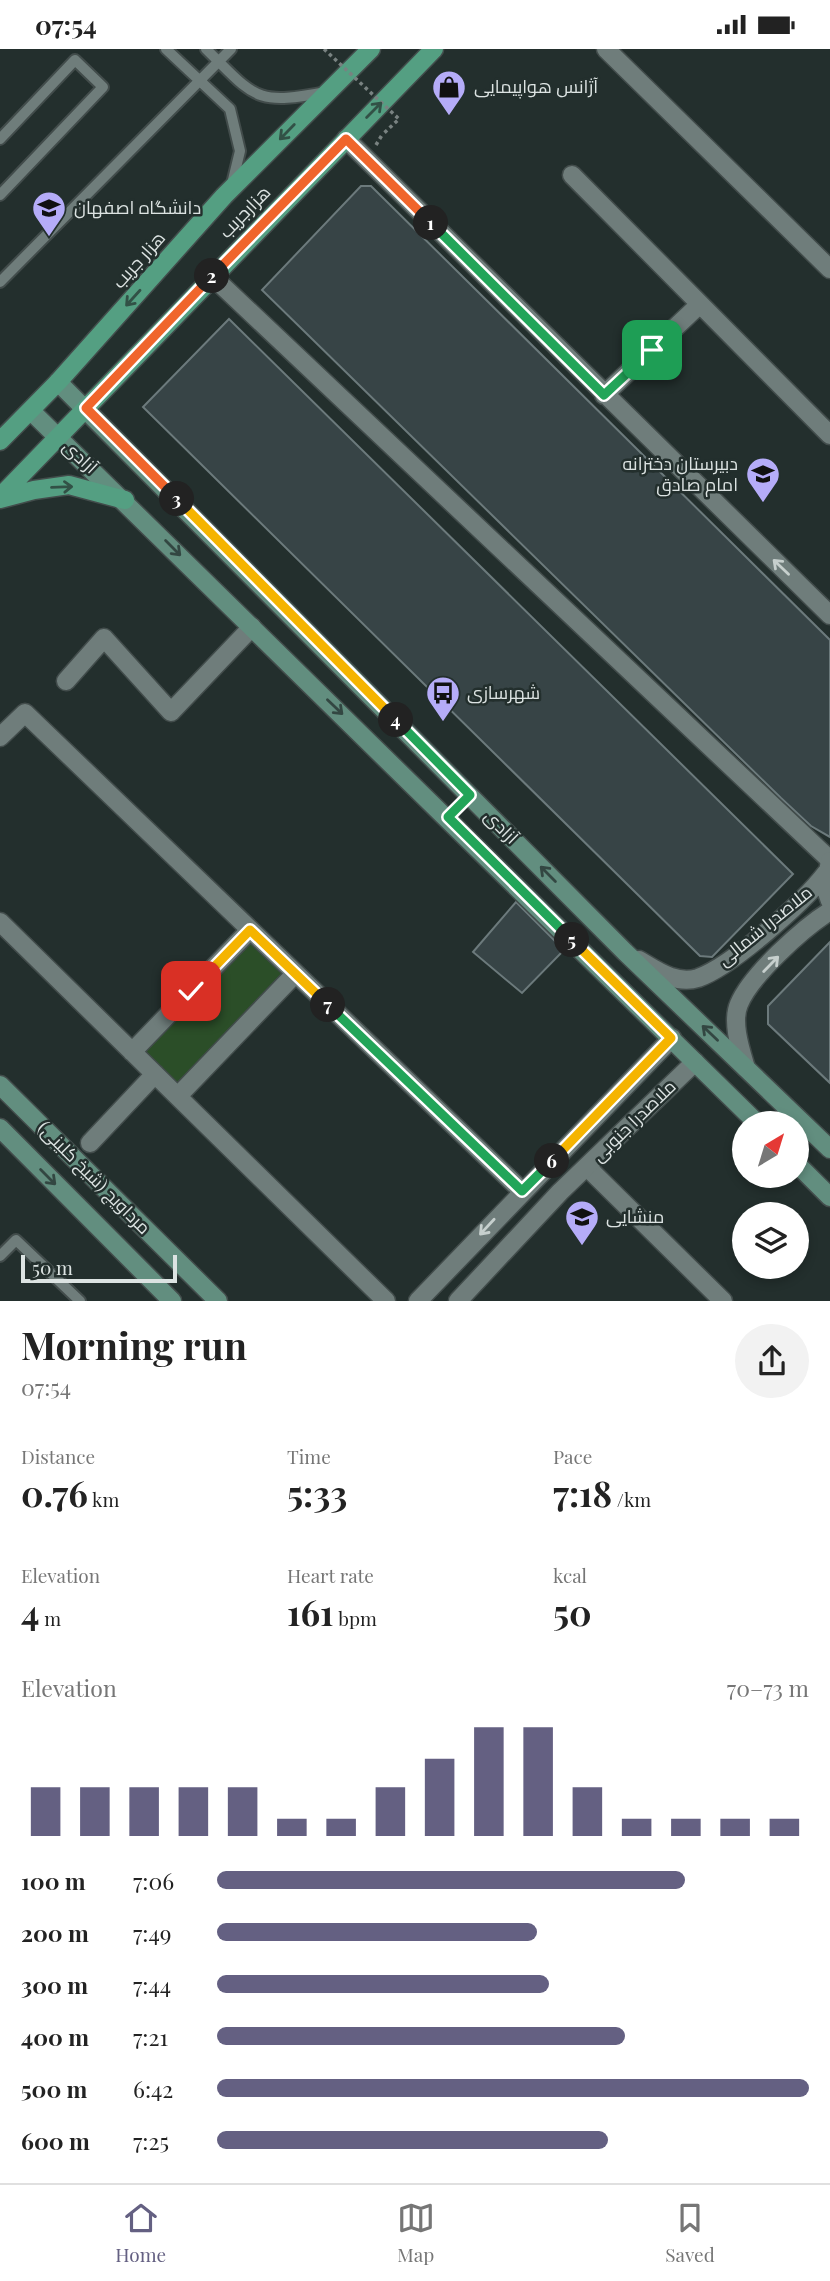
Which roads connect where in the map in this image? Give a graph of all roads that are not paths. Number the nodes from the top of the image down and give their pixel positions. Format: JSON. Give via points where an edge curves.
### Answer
{"nodes":[{"id":1,"x":166,"y":49,"type":"edge"},
{"id":2,"x":206,"y":49,"type":"edge"},
{"id":3,"x":231,"y":49,"type":"edge"},
{"id":4,"x":371,"y":49,"type":"edge"},
{"id":5,"x":435,"y":49,"type":"edge"},
{"id":6,"x":606,"y":49,"type":"edge"},
{"id":7,"x":219,"y":62,"type":"junction"},
{"id":8,"x":198,"y":81,"type":"junction"},
{"id":9,"x":326,"y":92,"type":"junction"},
{"id":10,"x":0,"y":139,"type":"edge"},
{"id":11,"x":346,"y":139,"type":"junction"},
{"id":12,"x":572,"y":175,"type":"dead end"},
{"id":13,"x":0,"y":195,"type":"edge"},
{"id":14,"x":224,"y":197,"type":"junction"},
{"id":15,"x":0,"y":263,"type":"edge"},
{"id":16,"x":830,"y":269,"type":"edge"},
{"id":17,"x":10,"y":272,"type":"junction"},
{"id":18,"x":212,"y":275,"type":"junction"},
{"id":19,"x":0,"y":282,"type":"edge"},
{"id":20,"x":700,"y":305,"type":"junction"},
{"id":21,"x":58,"y":382,"type":"junction"},
{"id":22,"x":604,"y":395,"type":"junction"},
{"id":23,"x":86,"y":408,"type":"junction"},
{"id":24,"x":31,"y":411,"type":"junction"},
{"id":25,"x":830,"y":435,"type":"edge"},
{"id":26,"x":59,"y":437,"type":"junction"},
{"id":27,"x":0,"y":441,"type":"edge"},
{"id":28,"x":0,"y":498,"type":"edge"},
{"id":29,"x":125,"y":500,"type":"junction"},
{"id":30,"x":830,"y":615,"type":"edge"},
{"id":31,"x":252,"y":627,"type":"junction"},
{"id":32,"x":66,"y":681,"type":"dead end"},
{"id":33,"x":0,"y":737,"type":"edge"},
{"id":34,"x":470,"y":795,"type":"junction"},
{"id":35,"x":448,"y":817,"type":"junction"},
{"id":36,"x":829,"y":865,"type":"edge"},
{"id":37,"x":830,"y":901,"type":"edge"},
{"id":38,"x":830,"y":911,"type":"edge"},
{"id":39,"x":0,"y":922,"type":"edge"},
{"id":40,"x":250,"y":930,"type":"junction"},
{"id":41,"x":625,"y":951,"type":"junction"},
{"id":42,"x":295,"y":974,"type":"junction"},
{"id":43,"x":671,"y":1038,"type":"junction"},
{"id":44,"x":132,"y":1052,"type":"junction"},
{"id":45,"x":695,"y":1062,"type":"junction"},
{"id":46,"x":747,"y":1068,"type":"junction"},
{"id":47,"x":156,"y":1074,"type":"junction"},
{"id":48,"x":0,"y":1084,"type":"edge"},
{"id":49,"x":178,"y":1096,"type":"junction"},
{"id":50,"x":745,"y":1111,"type":"edge"},
{"id":51,"x":0,"y":1128,"type":"edge"},
{"id":52,"x":90,"y":1143,"type":"dead end"},
{"id":53,"x":830,"y":1149,"type":"edge"},
{"id":54,"x":587,"y":1167,"type":"junction"},
{"id":55,"x":809,"y":1176,"type":"edge"},
{"id":56,"x":522,"y":1191,"type":"junction"},
{"id":57,"x":830,"y":1197,"type":"edge"},
{"id":58,"x":0,"y":1256,"type":"edge"},
{"id":59,"x":467,"y":1297,"type":"edge"},
{"id":60,"x":80,"y":1301,"type":"edge"},
{"id":61,"x":172,"y":1301,"type":"edge"},
{"id":62,"x":218,"y":1301,"type":"edge"},
{"id":63,"x":386,"y":1301,"type":"edge"},
{"id":64,"x":418,"y":1301,"type":"edge"},
{"id":65,"x":723,"y":1301,"type":"edge"}],
"edges":[{"from":1,"to":8,"type":"lane"},
{"from":2,"to":7,"type":"lane"},
{"from":3,"to":7,"type":"lane"},
{"from":4,"to":9,"type":"main road","name":"هزار جریب"},
{"from":11,"to":5,"type":"main road","name":"هزارجریب","one_way":true},
{"from":6,"to":16,"type":"street"},
{"from":7,"to":8,"type":"lane"},
{"from":7,"to":9,"type":"lane","via":[[244,88],[264,97],[288,100]]},
{"from":8,"to":14,"type":"lane","via":[[230,109],[240,151]]},
{"from":8,"to":17,"type":"lane"},
{"from":9,"to":14,"type":"main road","name":"هزار جریب","one_way":true},
{"from":10,"to":13,"type":"lane","via":[[75,60],[103,87]]},
{"from":11,"to":18,"type":"main road","name":"هزارجریب"},
{"from":11,"to":22,"type":"street"},
{"from":12,"to":20,"type":"street"},
{"from":14,"to":21,"type":"main road","name":"هزار جریب","one_way":true},
{"from":15,"to":17,"type":"lane"},
{"from":17,"to":19,"type":"lane"},
{"from":18,"to":23,"type":"main road","name":"هزارجریب"},
{"from":18,"to":36,"type":"street"},
{"from":20,"to":22,"type":"street"},
{"from":20,"to":25,"type":"street"},
{"from":21,"to":23,"type":"main road","name":"آزادی"},
{"from":21,"to":24,"type":"main road","name":"هزار جریب"},
{"from":30,"to":22,"type":"street","one_way":true},
{"from":23,"to":26,"type":"main road","name":"هزارجریب"},
{"from":23,"to":34,"type":"main road","name":"آزادی"},
{"from":24,"to":26,"type":"main road","name":"آزادی"},
{"from":24,"to":27,"type":"main road","name":"هزار جریب"},
{"from":26,"to":28,"type":"main road","name":"هزارجریب"},
{"from":26,"to":29,"type":"main road","name":"آزادی"},
{"from":28,"to":29,"type":"main road","one_way":true,"via":[[69,485]]},
{"from":29,"to":31,"type":"main road","name":"آزادی","one_way":true},
{"from":31,"to":32,"type":"street","via":[[172,712],[104,638]]},
{"from":31,"to":35,"type":"main road","name":"آزادی","one_way":true},
{"from":33,"to":40,"type":"street","via":[[25,713]]},
{"from":34,"to":35,"type":"main road"},
{"from":41,"to":34,"type":"main road","name":"آزادی","one_way":true},
{"from":35,"to":43,"type":"main road","name":"آزادی"},
{"from":36,"to":37,"type":"street","via":[[825,887]]},
{"from":36,"to":41,"type":"street","name":"ملاصدرا شمالی","via":[[812,891],[781,918],[697,978],[667,978]]},
{"from":46,"to":38,"type":"street","name":"ملاصدرا شمالی","one_way":true,"via":[[736,1021],[738,1006],[771,964]]},
{"from":39,"to":44,"type":"street"},
{"from":40,"to":42,"type":"street"},
{"from":40,"to":44,"type":"street"},
{"from":46,"to":41,"type":"main road","name":"آزادی","one_way":true},
{"from":42,"to":49,"type":"street"},
{"from":42,"to":56,"type":"street"},
{"from":43,"to":45,"type":"main road","name":"آزادی"},
{"from":43,"to":56,"type":"street","name":"ملاصدرا جنوبی"},
{"from":44,"to":47,"type":"street"},
{"from":45,"to":50,"type":"main road","name":"آزادی"},
{"from":45,"to":54,"type":"street","name":"ملاصدرا جنوبی"},
{"from":46,"to":53,"type":"main road","name":"آزادی"},
{"from":47,"to":49,"type":"street"},
{"from":47,"to":52,"type":"street"},
{"from":48,"to":62,"type":"main road","name":"مرداویج (شیخ کلینی)"},
{"from":49,"to":63,"type":"street"},
{"from":51,"to":61,"type":"main road","name":"مرداویج (شیخ کلینی)","one_way":true},
{"from":54,"to":59,"type":"street","name":"ملاصدرا جنوبی"},
{"from":54,"to":65,"type":"street"},
{"from":55,"to":57,"type":"main road"},
{"from":56,"to":64,"type":"street","name":"ملاصدرا جنوبی","one_way":true},
{"from":58,"to":60,"type":"lane","via":[[16,1240]]}]}
